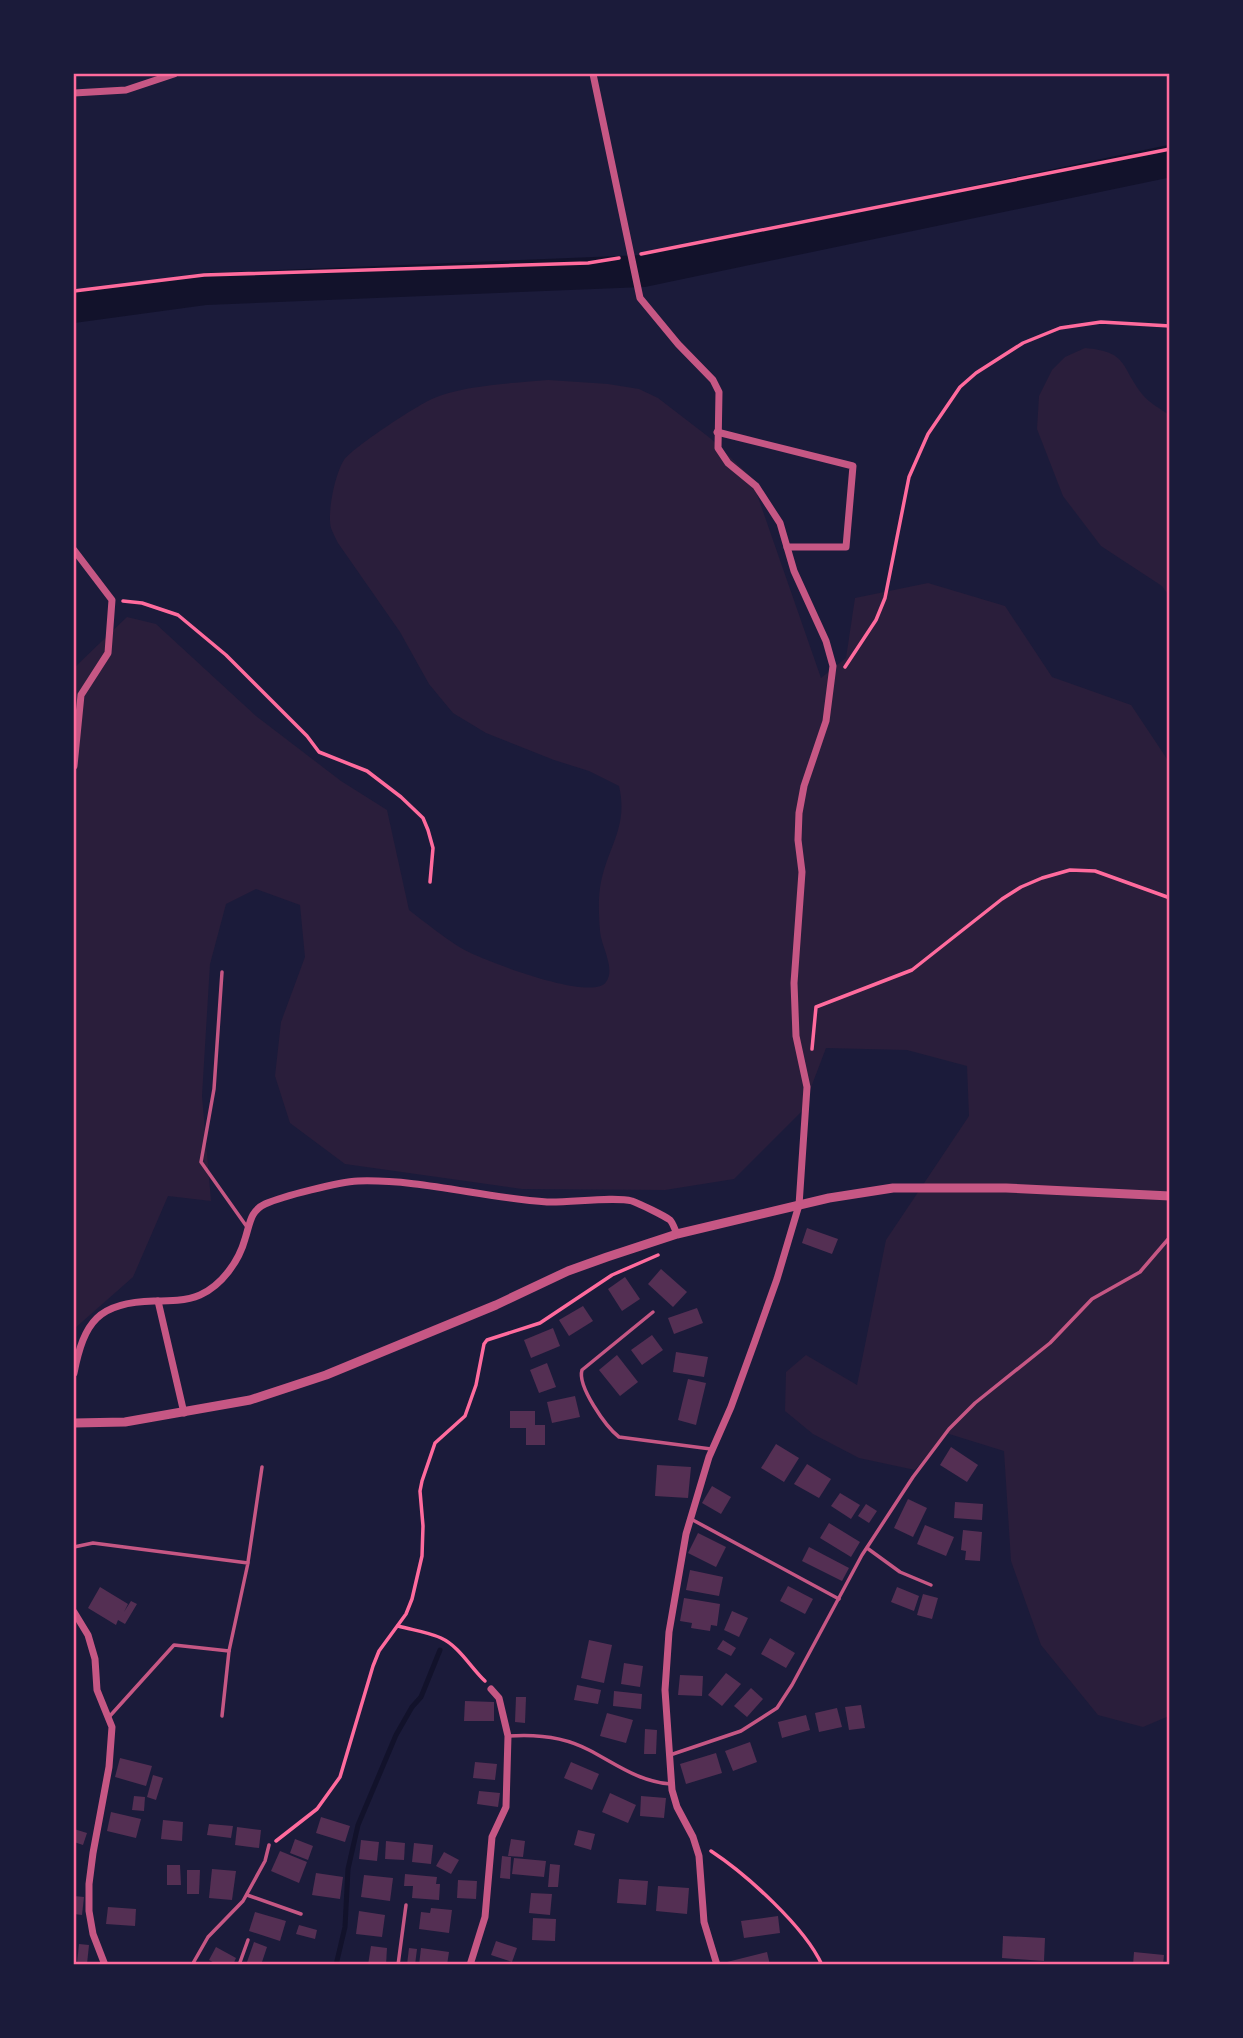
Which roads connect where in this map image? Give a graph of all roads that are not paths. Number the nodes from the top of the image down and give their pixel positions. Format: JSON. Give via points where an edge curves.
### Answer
{"nodes":[{"id":1,"x":174,"y":74,"type":"edge"},
{"id":2,"x":593,"y":74,"type":"edge"},
{"id":3,"x":74,"y":93,"type":"edge"},
{"id":4,"x":716,"y":432,"type":"junction"},
{"id":5,"x":787,"y":547,"type":"junction"},
{"id":6,"x":74,"y":550,"type":"edge"},
{"id":7,"x":74,"y":766,"type":"edge"},
{"id":8,"x":222,"y":972,"type":"dead end"},
{"id":9,"x":1170,"y":1196,"type":"edge"},
{"id":10,"x":799,"y":1205,"type":"junction"},
{"id":11,"x":248,"y":1228,"type":"junction"},
{"id":12,"x":677,"y":1234,"type":"junction"},
{"id":13,"x":1170,"y":1237,"type":"edge"},
{"id":14,"x":158,"y":1301,"type":"junction"},
{"id":15,"x":653,"y":1312,"type":"dead end"},
{"id":16,"x":74,"y":1373,"type":"edge"},
{"id":17,"x":184,"y":1413,"type":"junction"},
{"id":18,"x":74,"y":1423,"type":"edge"},
{"id":19,"x":713,"y":1449,"type":"junction"},
{"id":20,"x":261,"y":1467,"type":"dead end"},
{"id":21,"x":691,"y":1519,"type":"junction"},
{"id":22,"x":74,"y":1547,"type":"edge"},
{"id":23,"x":867,"y":1548,"type":"junction"},
{"id":24,"x":248,"y":1563,"type":"junction"},
{"id":25,"x":931,"y":1585,"type":"dead end"},
{"id":26,"x":839,"y":1599,"type":"junction"},
{"id":27,"x":74,"y":1612,"type":"edge"},
{"id":28,"x":229,"y":1651,"type":"junction"},
{"id":29,"x":491,"y":1689,"type":"road end"},
{"id":30,"x":222,"y":1716,"type":"dead end"},
{"id":31,"x":108,"y":1718,"type":"junction"},
{"id":32,"x":508,"y":1736,"type":"junction"},
{"id":33,"x":668,"y":1756,"type":"junction"},
{"id":34,"x":671,"y":1784,"type":"junction"},
{"id":35,"x":269,"y":1845,"type":"road end"},
{"id":36,"x":247,"y":1895,"type":"junction"},
{"id":37,"x":406,"y":1905,"type":"dead end"},
{"id":38,"x":301,"y":1914,"type":"dead end"},
{"id":39,"x":248,"y":1940,"type":"dead end"},
{"id":40,"x":105,"y":1965,"type":"edge"},
{"id":41,"x":192,"y":1965,"type":"edge"},
{"id":42,"x":239,"y":1965,"type":"edge"},
{"id":43,"x":398,"y":1965,"type":"edge"},
{"id":44,"x":470,"y":1965,"type":"edge"},
{"id":45,"x":717,"y":1965,"type":"edge"}],
"edges":[{"from":1,"to":3,"type":"street","via":[[126,90]]},
{"from":2,"to":4,"type":"street","via":[[640,298],[713,380],[719,392]]},
{"from":4,"to":5,"type":"street","via":[[718,448],[728,463],[756,486],[780,523]]},
{"from":4,"to":5,"type":"street","via":[[853,466],[846,547]]},
{"from":5,"to":10,"type":"street","via":[[833,666],[826,721],[799,813],[802,872],[794,983],[796,1036],[807,1087]]},
{"from":6,"to":7,"type":"street","via":[[112,600],[108,653],[81,695]]},
{"from":8,"to":11,"type":"lane","via":[[214,1089],[201,1162]]},
{"from":9,"to":10,"type":"street","via":[[893,1188]]},
{"from":10,"to":12,"type":"street"},
{"from":10,"to":19,"type":"street","via":[[777,1279]]},
{"from":11,"to":12,"type":"street","via":[[250,1217],[263,1205],[356,1181],[547,1202],[630,1200],[671,1221]]},
{"from":11,"to":14,"type":"street","via":[[218,1284],[199,1296]]},
{"from":12,"to":17,"type":"street","via":[[568,1271],[326,1375],[250,1401]]},
{"from":13,"to":23,"type":"lane","via":[[1140,1272],[1092,1299],[1050,1343],[957,1419]]},
{"from":14,"to":16,"type":"street","via":[[122,1304],[103,1312],[80,1343]]},
{"from":14,"to":17,"type":"street"},
{"from":15,"to":19,"type":"lane","via":[[582,1370],[581,1384],[619,1437]]},
{"from":17,"to":18,"type":"street","via":[[125,1422]]},
{"from":19,"to":21,"type":"street"},
{"from":20,"to":24,"type":"lane"},
{"from":21,"to":26,"type":"lane"},
{"from":21,"to":33,"type":"street","via":[[669,1632],[665,1690]]},
{"from":22,"to":24,"type":"lane","via":[[93,1543]]},
{"from":23,"to":25,"type":"lane","via":[[900,1572]]},
{"from":23,"to":26,"type":"lane"},
{"from":24,"to":28,"type":"lane"},
{"from":26,"to":33,"type":"lane","via":[[776,1708],[741,1731]]},
{"from":27,"to":31,"type":"street","via":[[88,1635],[97,1690]]},
{"from":28,"to":30,"type":"lane"},
{"from":28,"to":31,"type":"lane","via":[[174,1645]]},
{"from":29,"to":32,"type":"street","via":[[499,1698]]},
{"from":31,"to":40,"type":"street","via":[[112,1727],[109,1768],[93,1853],[89,1910]]},
{"from":32,"to":34,"type":"lane","via":[[564,1740],[638,1776]]},
{"from":32,"to":44,"type":"street","via":[[506,1807],[492,1837],[485,1917]]},
{"from":33,"to":34,"type":"street"},
{"from":34,"to":45,"type":"street","via":[[696,1846],[704,1922]]},
{"from":35,"to":36,"type":"lane"},
{"from":36,"to":38,"type":"lane"},
{"from":36,"to":41,"type":"lane","via":[[208,1937]]},
{"from":37,"to":43,"type":"lane"},
{"from":39,"to":42,"type":"lane"}]}
